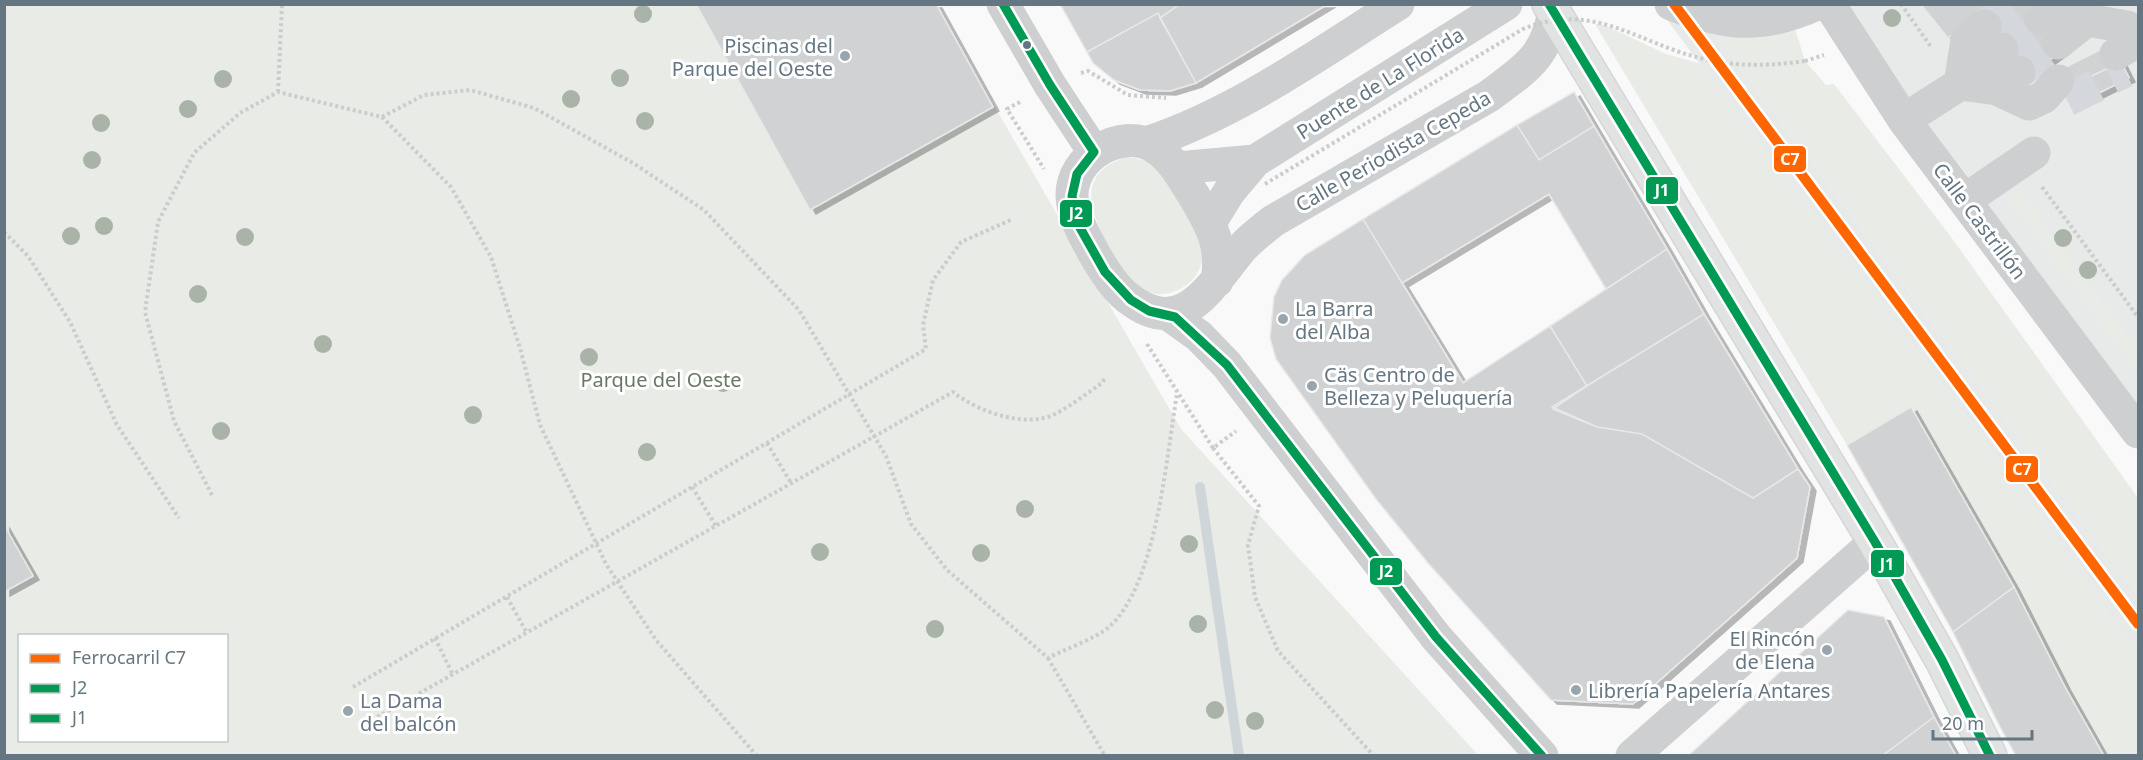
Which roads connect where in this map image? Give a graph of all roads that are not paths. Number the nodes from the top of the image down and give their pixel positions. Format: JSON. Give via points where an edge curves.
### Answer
{"nodes":[{"id":1,"x":1003,"y":4,"type":"edge"},
{"id":2,"x":1398,"y":4,"type":"edge"},
{"id":3,"x":1506,"y":4,"type":"edge"},
{"id":4,"x":1671,"y":4,"type":"edge"},
{"id":5,"x":1829,"y":4,"type":"edge"},
{"id":6,"x":1559,"y":10,"type":"edge"},
{"id":7,"x":1804,"y":10,"type":"edge"},
{"id":8,"x":2064,"y":18,"type":"tunnel mouth"},
{"id":9,"x":2131,"y":57,"type":"edge"},
{"id":10,"x":2001,"y":59,"type":"junction"},
{"id":11,"x":1960,"y":84,"type":"junction"},
{"id":12,"x":2057,"y":93,"type":"tunnel mouth"},
{"id":13,"x":1904,"y":120,"type":"junction"},
{"id":14,"x":1146,"y":143,"type":"junction"},
{"id":15,"x":1094,"y":152,"type":"junction"},
{"id":16,"x":2034,"y":153,"type":"dead end"},
{"id":17,"x":1177,"y":168,"type":"junction"},
{"id":18,"x":1260,"y":172,"type":"junction"},
{"id":19,"x":1965,"y":200,"type":"junction"},
{"id":20,"x":1210,"y":223,"type":"junction"},
{"id":21,"x":1217,"y":281,"type":"junction"},
{"id":22,"x":1168,"y":314,"type":"junction"},
{"id":23,"x":2139,"y":432,"type":"edge"},
{"id":24,"x":1875,"y":542,"type":"junction"},
{"id":25,"x":1542,"y":756,"type":"edge"},
{"id":26,"x":1632,"y":756,"type":"edge"},
{"id":27,"x":1990,"y":756,"type":"edge"}],
"edges":[{"from":1,"to":15,"type":"street"},
{"from":2,"to":14,"type":"street","via":[[1233,107],[1183,131]]},
{"from":3,"to":18,"type":"street","name":"Puente de La Florida"},
{"from":4,"to":7,"type":"street","via":[[1707,18],[1734,21]]},
{"from":5,"to":13,"type":"street","name":"Calle Castrillón"},
{"from":6,"to":21,"type":"street","name":"Calle Periodista Cepeda","via":[[1550,38],[1538,56],[1513,78],[1489,96],[1273,221],[1252,238]]},
{"from":6,"to":24,"type":"main road"},
{"from":8,"to":9,"type":"street","via":[[2127,27]]},
{"from":10,"to":11,"type":"street"},
{"from":10,"to":11,"type":"street","via":[[1967,40]]},
{"from":10,"to":12,"type":"street","via":[[2029,104]]},
{"from":11,"to":13,"type":"street"},
{"from":13,"to":19,"type":"street","name":"Calle Castrillón"},
{"from":14,"to":15,"type":"street","via":[[1114,144]]},
{"from":14,"to":17,"type":"street"},
{"from":15,"to":22,"type":"street","via":[[1073,183],[1074,208],[1083,235],[1123,294],[1144,308]]},
{"from":16,"to":19,"type":"street"},
{"from":17,"to":18,"type":"street","name":"Puente de La Florida"},
{"from":17,"to":20,"type":"street"},
{"from":18,"to":20,"type":"street","name":"Puente de La Florida","via":[[1229,192]]},
{"from":19,"to":23,"type":"street","name":"Calle Castrillón"},
{"from":20,"to":21,"type":"street","via":[[1221,255]]},
{"from":21,"to":22,"type":"street","via":[[1194,305]]},
{"from":22,"to":25,"type":"street","via":[[1199,336],[1227,366],[1436,637]]},
{"from":24,"to":26,"type":"street"},
{"from":24,"to":27,"type":"main road","via":[[1942,660]]}]}
